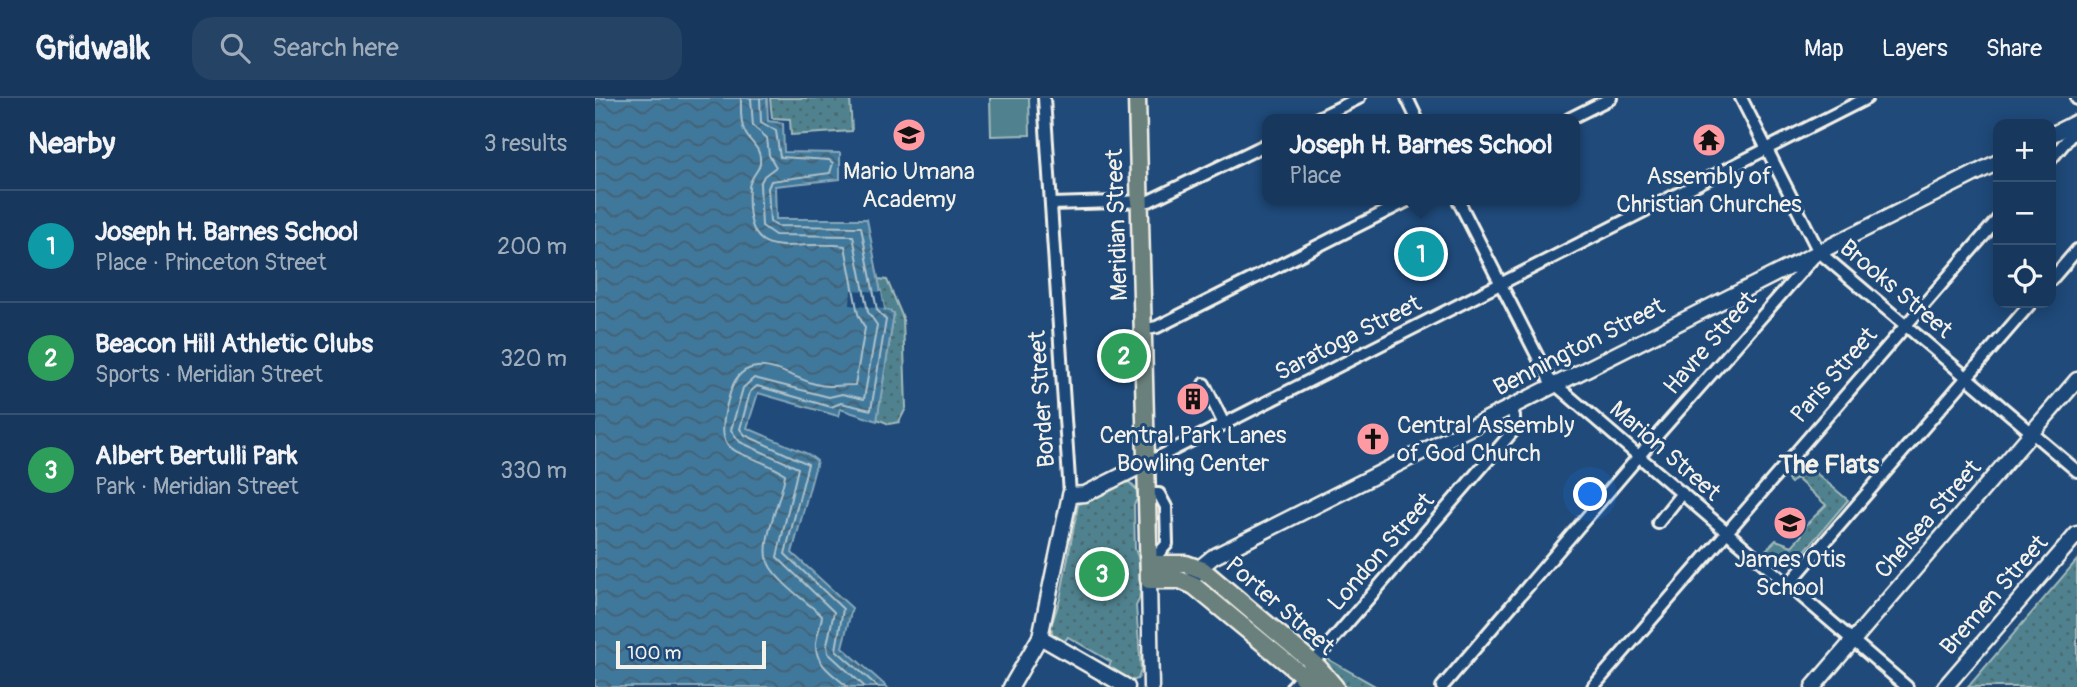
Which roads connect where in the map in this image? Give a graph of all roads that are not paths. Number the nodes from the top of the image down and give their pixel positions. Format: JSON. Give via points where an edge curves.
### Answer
{"nodes":[{"id":1,"x":1044,"y":98,"type":"edge"},
{"id":2,"x":1137,"y":98,"type":"edge"},
{"id":3,"x":1359,"y":98,"type":"edge"},
{"id":4,"x":1407,"y":98,"type":"edge"},
{"id":5,"x":1611,"y":98,"type":"edge"},
{"id":6,"x":1741,"y":98,"type":"edge"},
{"id":7,"x":1867,"y":98,"type":"edge"},
{"id":8,"x":1326,"y":114,"type":"edge"},
{"id":9,"x":1415,"y":114,"type":"edge"},
{"id":10,"x":1579,"y":114,"type":"edge"},
{"id":11,"x":2077,"y":122,"type":"edge"},
{"id":12,"x":2077,"y":128,"type":"edge"},
{"id":13,"x":2056,"y":132,"type":"edge"},
{"id":14,"x":1262,"y":146,"type":"edge"},
{"id":15,"x":1766,"y":148,"type":"junction"},
{"id":16,"x":2056,"y":153,"type":"edge"},
{"id":17,"x":1993,"y":165,"type":"edge"},
{"id":18,"x":1139,"y":202,"type":"junction"},
{"id":19,"x":1051,"y":204,"type":"junction"},
{"id":20,"x":1399,"y":205,"type":"edge"},
{"id":21,"x":1460,"y":205,"type":"edge"},
{"id":22,"x":1993,"y":225,"type":"edge"},
{"id":23,"x":2077,"y":250,"type":"edge"},
{"id":24,"x":1819,"y":252,"type":"junction"},
{"id":25,"x":2056,"y":274,"type":"edge"},
{"id":26,"x":1500,"y":284,"type":"junction"},
{"id":27,"x":2027,"y":308,"type":"edge"},
{"id":28,"x":1906,"y":324,"type":"junction"},
{"id":29,"x":1143,"y":330,"type":"junction"},
{"id":30,"x":1967,"y":376,"type":"junction"},
{"id":31,"x":2077,"y":380,"type":"edge"},
{"id":32,"x":1204,"y":384,"type":"dead end"},
{"id":33,"x":1555,"y":384,"type":"junction"},
{"id":34,"x":1510,"y":407,"type":"junction"},
{"id":35,"x":1224,"y":424,"type":"junction"},
{"id":36,"x":2032,"y":433,"type":"junction"},
{"id":37,"x":1640,"y":457,"type":"junction"},
{"id":38,"x":1147,"y":463,"type":"junction"},
{"id":39,"x":2077,"y":471,"type":"edge"},
{"id":40,"x":1682,"y":493,"type":"junction"},
{"id":41,"x":1070,"y":495,"type":"junction"},
{"id":42,"x":1658,"y":523,"type":"dead end"},
{"id":43,"x":1727,"y":532,"type":"junction"},
{"id":44,"x":2077,"y":534,"type":"edge"},
{"id":45,"x":1200,"y":568,"type":"junction"},
{"id":46,"x":1149,"y":572,"type":"junction"},
{"id":47,"x":1190,"y":583,"type":"junction"},
{"id":48,"x":1788,"y":585,"type":"junction"},
{"id":49,"x":1040,"y":637,"type":"junction"},
{"id":50,"x":1853,"y":640,"type":"junction"},
{"id":51,"x":1302,"y":675,"type":"edge"},
{"id":52,"x":1124,"y":686,"type":"edge"},
{"id":53,"x":1011,"y":687,"type":"edge"},
{"id":54,"x":1151,"y":687,"type":"edge"},
{"id":55,"x":1320,"y":687,"type":"edge"},
{"id":56,"x":1335,"y":687,"type":"edge"},
{"id":57,"x":1442,"y":687,"type":"edge"},
{"id":58,"x":1593,"y":687,"type":"edge"},
{"id":59,"x":1813,"y":687,"type":"edge"},
{"id":60,"x":1907,"y":687,"type":"edge"},
{"id":61,"x":1945,"y":687,"type":"edge"}],
"edges":[{"from":1,"to":19,"type":"street","name":"Border Street"},
{"from":2,"to":18,"type":"main road","name":"Meridian Street"},
{"from":3,"to":8,"type":"street"},
{"from":4,"to":9,"type":"street"},
{"from":5,"to":10,"type":"street"},
{"from":6,"to":15,"type":"street","name":"Brooks Street"},
{"from":7,"to":15,"type":"street","name":"Saratoga Street"},
{"from":11,"to":13,"type":"main road"},
{"from":12,"to":16,"type":"street"},
{"from":14,"to":18,"type":"street","via":[[1158,198]]},
{"from":15,"to":24,"type":"street","name":"Brooks Street"},
{"from":15,"to":26,"type":"street","name":"Saratoga Street"},
{"from":17,"to":24,"type":"main road","name":"Bennington Street"},
{"from":18,"to":19,"type":"street"},
{"from":18,"to":29,"type":"main road","name":"Meridian Street"},
{"from":19,"to":41,"type":"street","name":"Border Street"},
{"from":20,"to":29,"type":"street"},
{"from":21,"to":26,"type":"street","name":"Marion Street"},
{"from":22,"to":28,"type":"street","name":"Paris Street"},
{"from":23,"to":25,"type":"street"},
{"from":24,"to":28,"type":"street","name":"Brooks Street"},
{"from":24,"to":33,"type":"main road","name":"Bennington Street"},
{"from":24,"to":37,"type":"street","name":"Havre Street"},
{"from":26,"to":33,"type":"street","name":"Marion Street","via":[[1544,373]]},
{"from":26,"to":35,"type":"street","name":"Saratoga Street"},
{"from":27,"to":30,"type":"street"},
{"from":28,"to":30,"type":"street","name":"Brooks Street"},
{"from":28,"to":43,"type":"street","name":"Paris Street"},
{"from":29,"to":38,"type":"main road","name":"Meridian Street"},
{"from":30,"to":36,"type":"street","name":"Brooks Street"},
{"from":30,"to":48,"type":"street"},
{"from":31,"to":36,"type":"main road","name":"Chelsea Street"},
{"from":32,"to":35,"type":"street"},
{"from":33,"to":34,"type":"main road","name":"Bennington Street"},
{"from":33,"to":37,"type":"street","name":"Marion Street"},
{"from":34,"to":45,"type":"main road","name":"Bennington Street","via":[[1213,557]]},
{"from":34,"to":51,"type":"street","name":"London Street","via":[[1514,429]]},
{"from":35,"to":38,"type":"street","name":"Saratoga Street"},
{"from":36,"to":39,"type":"street","name":"Brooks Street"},
{"from":36,"to":50,"type":"main road","name":"Chelsea Street"},
{"from":37,"to":40,"type":"street","name":"Marion Street"},
{"from":37,"to":57,"type":"street","name":"Havre Street"},
{"from":38,"to":41,"type":"main road","via":[[1085,494]]},
{"from":38,"to":46,"type":"main road","name":"Meridian Street"},
{"from":40,"to":42,"type":"street"},
{"from":40,"to":43,"type":"street","name":"Marion Street"},
{"from":41,"to":49,"type":"main road","name":"Border Street"},
{"from":43,"to":48,"type":"street","name":"Marion Street"},
{"from":43,"to":58,"type":"street","name":"Paris Street"},
{"from":44,"to":61,"type":"main road","name":"Bremen Street"},
{"from":45,"to":46,"type":"main road","name":"Porter Street","via":[[1182,564]]},
{"from":45,"to":47,"type":"main road","name":"Bennington Street"},
{"from":45,"to":51,"type":"main road","name":"Porter Street"},
{"from":46,"to":47,"type":"main road","name":"Porter Street"},
{"from":46,"to":54,"type":"main road","name":"Meridian Street"},
{"from":47,"to":51,"type":"main road","name":"Porter Street"},
{"from":48,"to":50,"type":"street","name":"Marion Street"},
{"from":49,"to":52,"type":"main road"},
{"from":49,"to":53,"type":"main road","name":"Border Street"},
{"from":50,"to":59,"type":"main road","name":"Chelsea Street"},
{"from":50,"to":60,"type":"street","name":"Marion Street"},
{"from":51,"to":55,"type":"highway"},
{"from":51,"to":56,"type":"main road","name":"Porter Street"}]}
